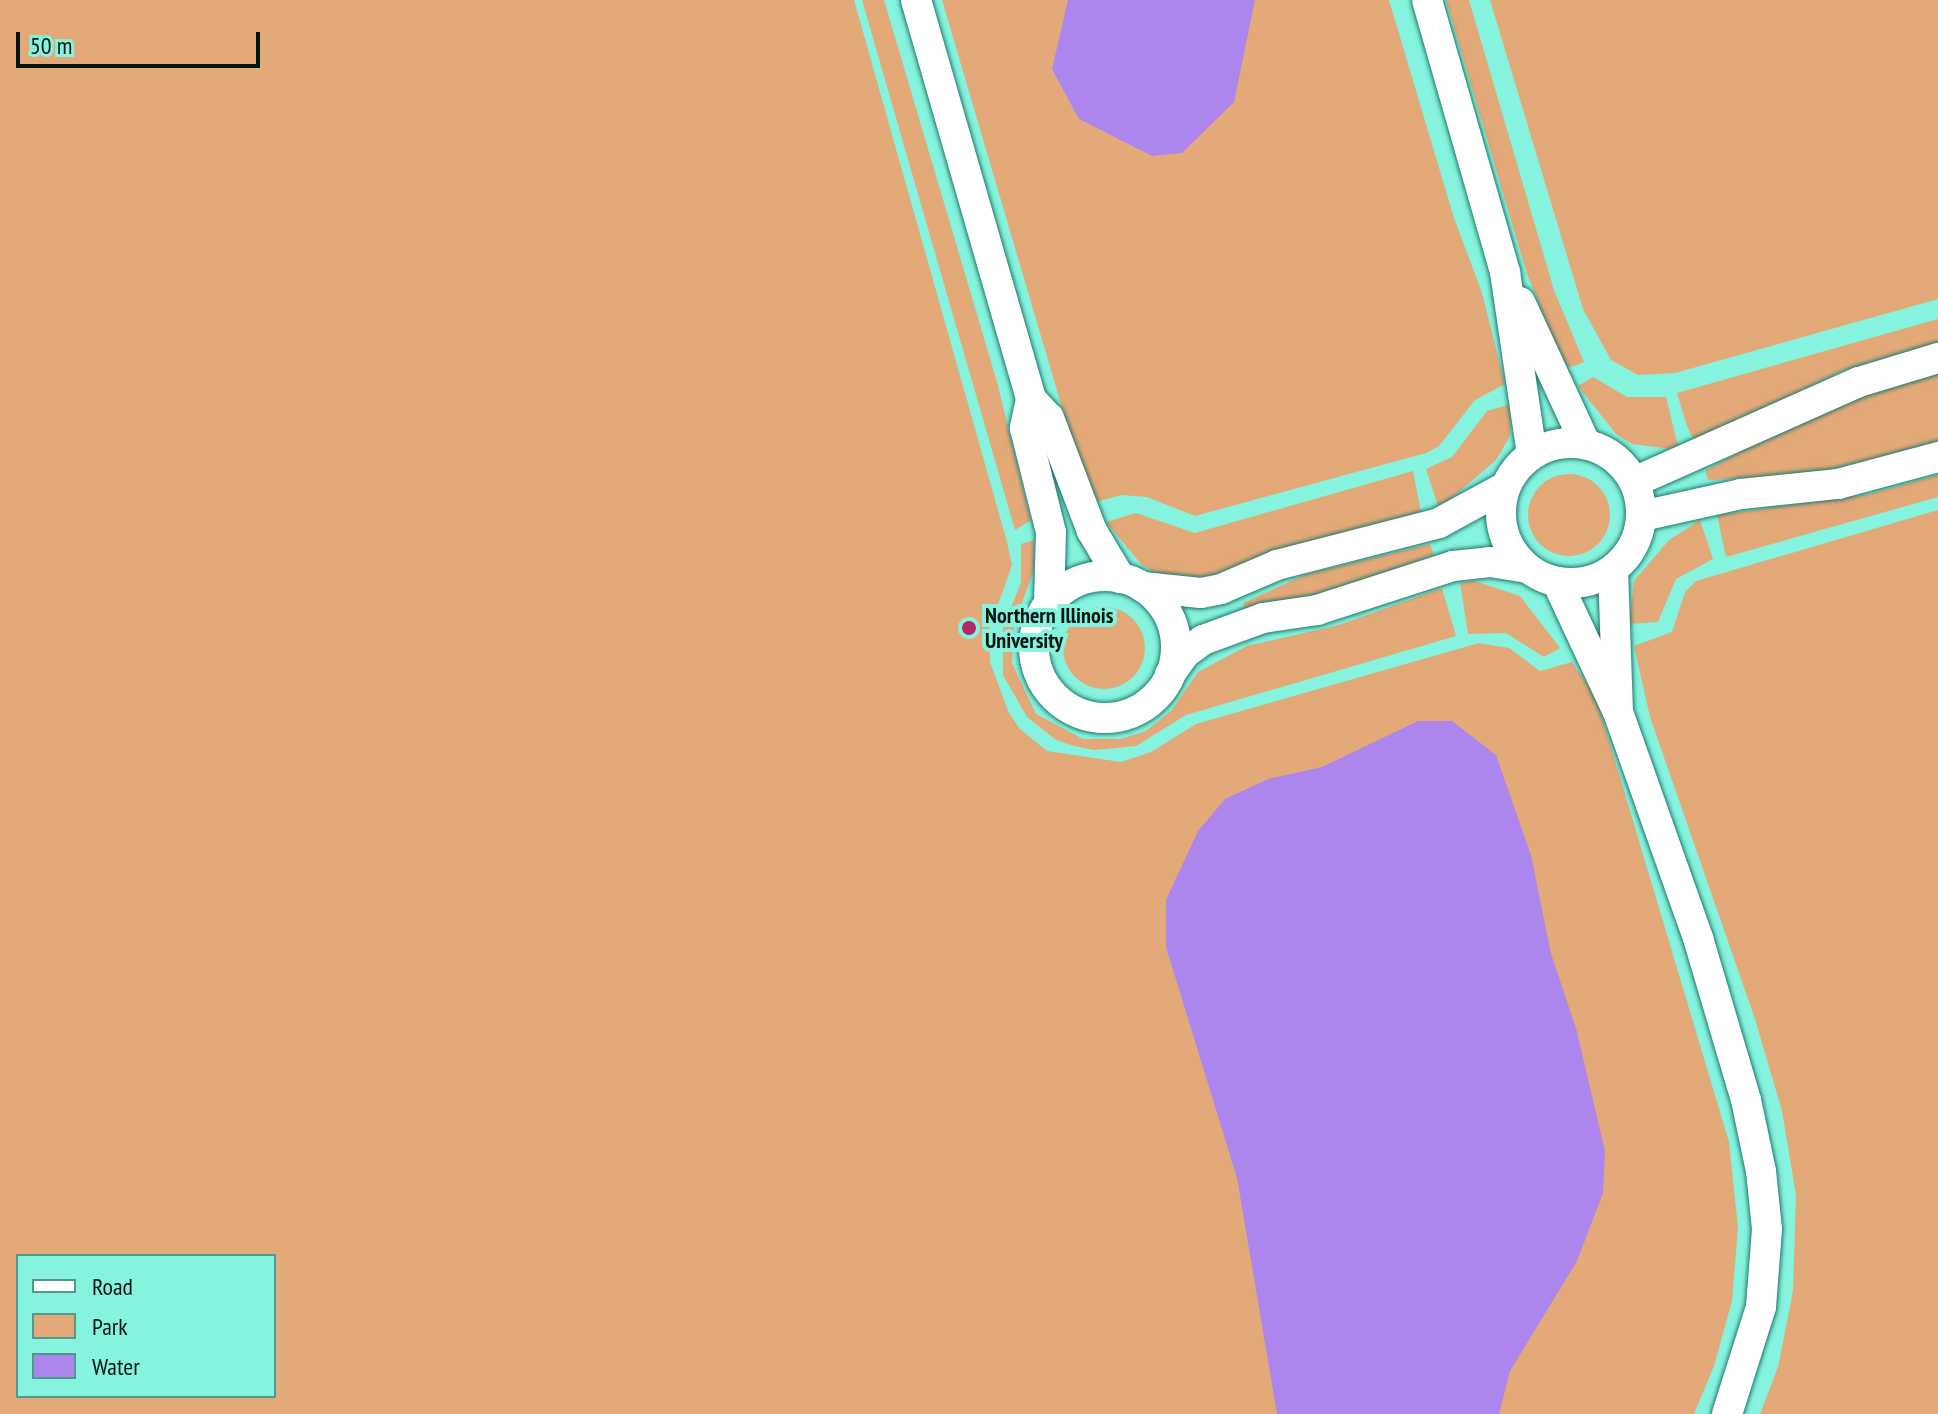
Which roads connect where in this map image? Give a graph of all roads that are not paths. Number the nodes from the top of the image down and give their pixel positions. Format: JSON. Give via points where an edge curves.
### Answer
{"nodes":[{"id":1,"x":916,"y":0,"type":"edge"},
{"id":2,"x":1427,"y":0,"type":"edge"},
{"id":3,"x":1505,"y":272,"type":"junction"},
{"id":4,"x":1938,"y":358,"type":"edge"},
{"id":5,"x":1031,"y":399,"type":"junction"},
{"id":6,"x":1586,"y":445,"type":"junction"},
{"id":7,"x":1532,"y":454,"type":"junction"},
{"id":8,"x":1938,"y":457,"type":"edge"},
{"id":9,"x":1634,"y":482,"type":"junction"},
{"id":10,"x":1505,"y":487,"type":"junction"},
{"id":11,"x":1642,"y":516,"type":"junction"},
{"id":12,"x":1526,"y":568,"type":"junction"},
{"id":13,"x":1613,"y":570,"type":"junction"},
{"id":14,"x":1132,"y":582,"type":"junction"},
{"id":15,"x":1557,"y":582,"type":"junction"},
{"id":16,"x":1049,"y":603,"type":"junction"},
{"id":17,"x":1170,"y":674,"type":"junction"},
{"id":18,"x":1618,"y":712,"type":"junction"},
{"id":19,"x":1727,"y":1414,"type":"edge"}],
"edges":[{"from":1,"to":5,"type":"street"},
{"from":2,"to":3,"type":"street"},
{"from":3,"to":6,"type":"street"},
{"from":3,"to":7,"type":"street"},
{"from":4,"to":9,"type":"street","via":[[1859,382]]},
{"from":5,"to":14,"type":"street","via":[[1049,418],[1092,531]]},
{"from":5,"to":16,"type":"street","via":[[1025,428],[1051,532]]},
{"from":6,"to":7,"type":"street","via":[[1552,444]]},
{"from":6,"to":9,"type":"street","via":[[1620,462]]},
{"from":7,"to":10,"type":"street"},
{"from":8,"to":11,"type":"street","via":[[1838,484],[1741,494]]},
{"from":9,"to":11,"type":"street"},
{"from":10,"to":12,"type":"street","via":[[1502,529]]},
{"from":10,"to":14,"type":"street","via":[[1439,523],[1277,565],[1221,589],[1201,593]]},
{"from":11,"to":13,"type":"street","via":[[1630,552]]},
{"from":12,"to":15,"type":"street"},
{"from":12,"to":17,"type":"street","via":[[1490,562],[1453,566],[1317,610],[1263,618],[1203,640]]},
{"from":13,"to":15,"type":"street","via":[[1591,581]]},
{"from":13,"to":18,"type":"street"},
{"from":14,"to":16,"type":"street","via":[[1080,580]]},
{"from":14,"to":17,"type":"street","via":[[1172,626]]},
{"from":15,"to":18,"type":"street"},
{"from":16,"to":17,"type":"street","via":[[1037,627],[1035,660],[1048,689],[1074,711],[1105,718],[1137,710]]},
{"from":18,"to":19,"type":"street","via":[[1698,938],[1746,1100],[1761,1171],[1767,1229],[1761,1307]]}]}
